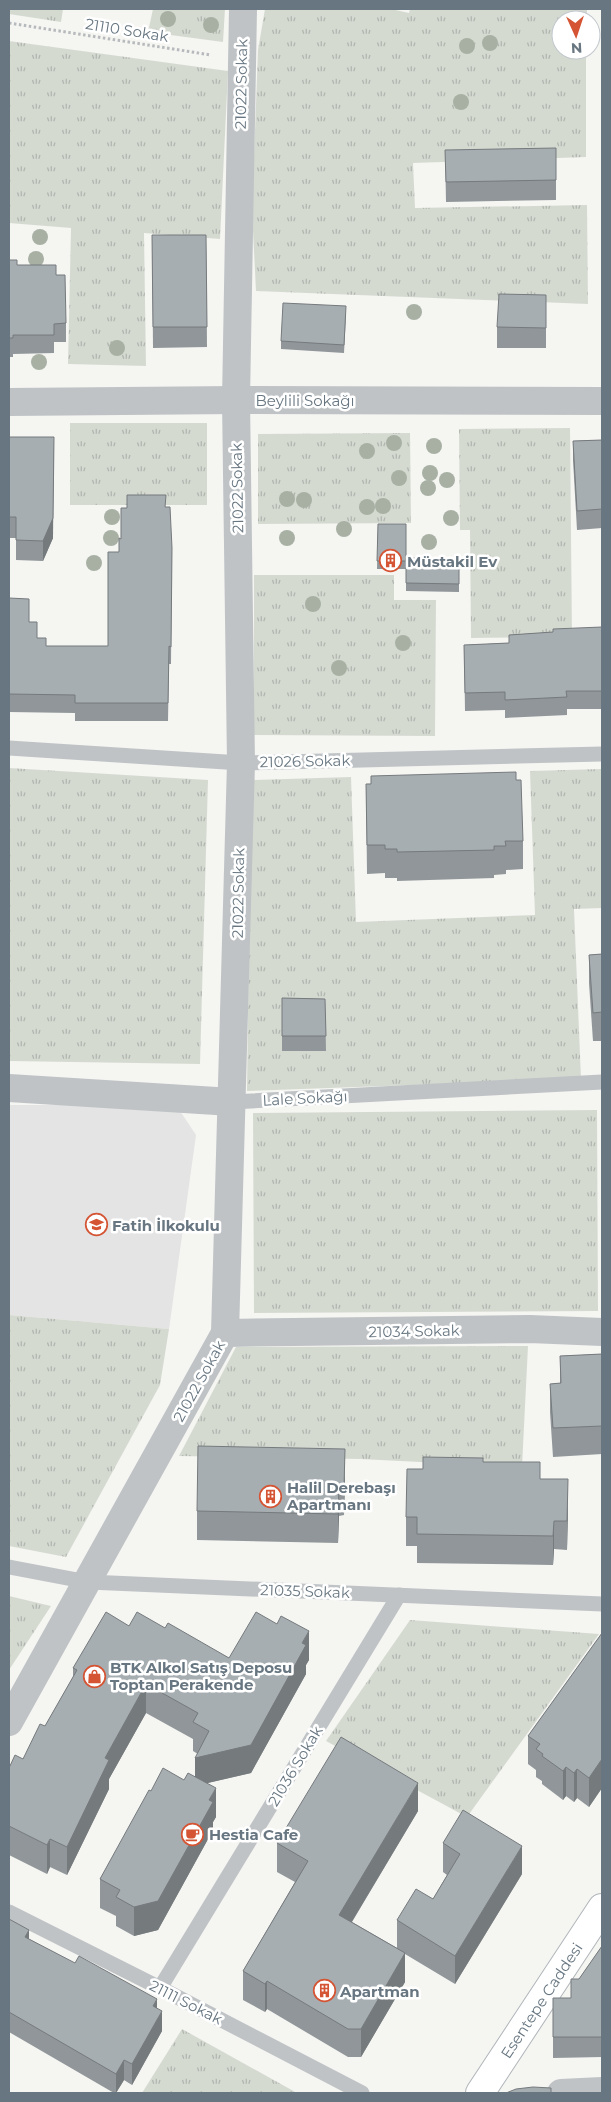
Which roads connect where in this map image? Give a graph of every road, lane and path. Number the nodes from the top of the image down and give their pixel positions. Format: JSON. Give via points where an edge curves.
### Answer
{"nodes":[{"id":1,"x":244,"y":9,"type":"edge"},
{"id":2,"x":9,"y":23,"type":"edge"},
{"id":3,"x":241,"y":60,"type":"junction"},
{"id":4,"x":236,"y":400,"type":"junction"},
{"id":5,"x":602,"y":401,"type":"edge"},
{"id":6,"x":9,"y":402,"type":"edge"},
{"id":7,"x":9,"y":748,"type":"edge"},
{"id":8,"x":602,"y":754,"type":"edge"},
{"id":9,"x":241,"y":763,"type":"junction"},
{"id":10,"x":602,"y":1082,"type":"edge"},
{"id":11,"x":9,"y":1088,"type":"edge"},
{"id":12,"x":232,"y":1102,"type":"junction"},
{"id":13,"x":602,"y":1332,"type":"edge"},
{"id":14,"x":225,"y":1333,"type":"junction"},
{"id":15,"x":9,"y":1567,"type":"edge"},
{"id":16,"x":88,"y":1582,"type":"junction"},
{"id":17,"x":399,"y":1595,"type":"junction"},
{"id":18,"x":602,"y":1604,"type":"edge"},
{"id":19,"x":9,"y":1722,"type":"edge"},
{"id":20,"x":602,"y":1908,"type":"edge"},
{"id":21,"x":9,"y":1912,"type":"edge"},
{"id":22,"x":160,"y":1988,"type":"junction"},
{"id":23,"x":362,"y":2093,"type":"edge"},
{"id":24,"x":480,"y":2093,"type":"edge"}],
"edges":[{"from":1,"to":3,"type":"street","name":"21022 Sokak"},
{"from":2,"to":3,"type":"path","name":"21110 Sokak"},
{"from":3,"to":4,"type":"street","name":"21022 Sokak"},
{"from":4,"to":5,"type":"street","name":"Beylili Sokağı"},
{"from":4,"to":6,"type":"street","name":"Beylili Sokağı"},
{"from":4,"to":9,"type":"street","name":"21022 Sokak"},
{"from":7,"to":9,"type":"lane","name":"21026 Sokak"},
{"from":8,"to":9,"type":"lane","name":"21026 Sokak"},
{"from":9,"to":12,"type":"street","name":"21022 Sokak"},
{"from":10,"to":12,"type":"lane","name":"Lale Sokağı"},
{"from":11,"to":12,"type":"street","name":"Lale Sokağı"},
{"from":12,"to":14,"type":"street","name":"21022 Sokak"},
{"from":13,"to":14,"type":"street","name":"21034 Sokak","via":[[530,1329]]},
{"from":14,"to":16,"type":"street","name":"21022 Sokak"},
{"from":15,"to":16,"type":"lane","name":"21035 Sokak"},
{"from":16,"to":17,"type":"lane","name":"21035 Sokak"},
{"from":16,"to":19,"type":"street","name":"21022 Sokak"},
{"from":17,"to":18,"type":"lane","name":"21035 Sokak"},
{"from":17,"to":22,"type":"lane","name":"21036 Sokak"},
{"from":20,"to":24,"type":"main road","name":"Esentepe Caddesi"},
{"from":21,"to":22,"type":"lane","name":"21111 Sokak"},
{"from":22,"to":23,"type":"lane","name":"21111 Sokak"}]}
